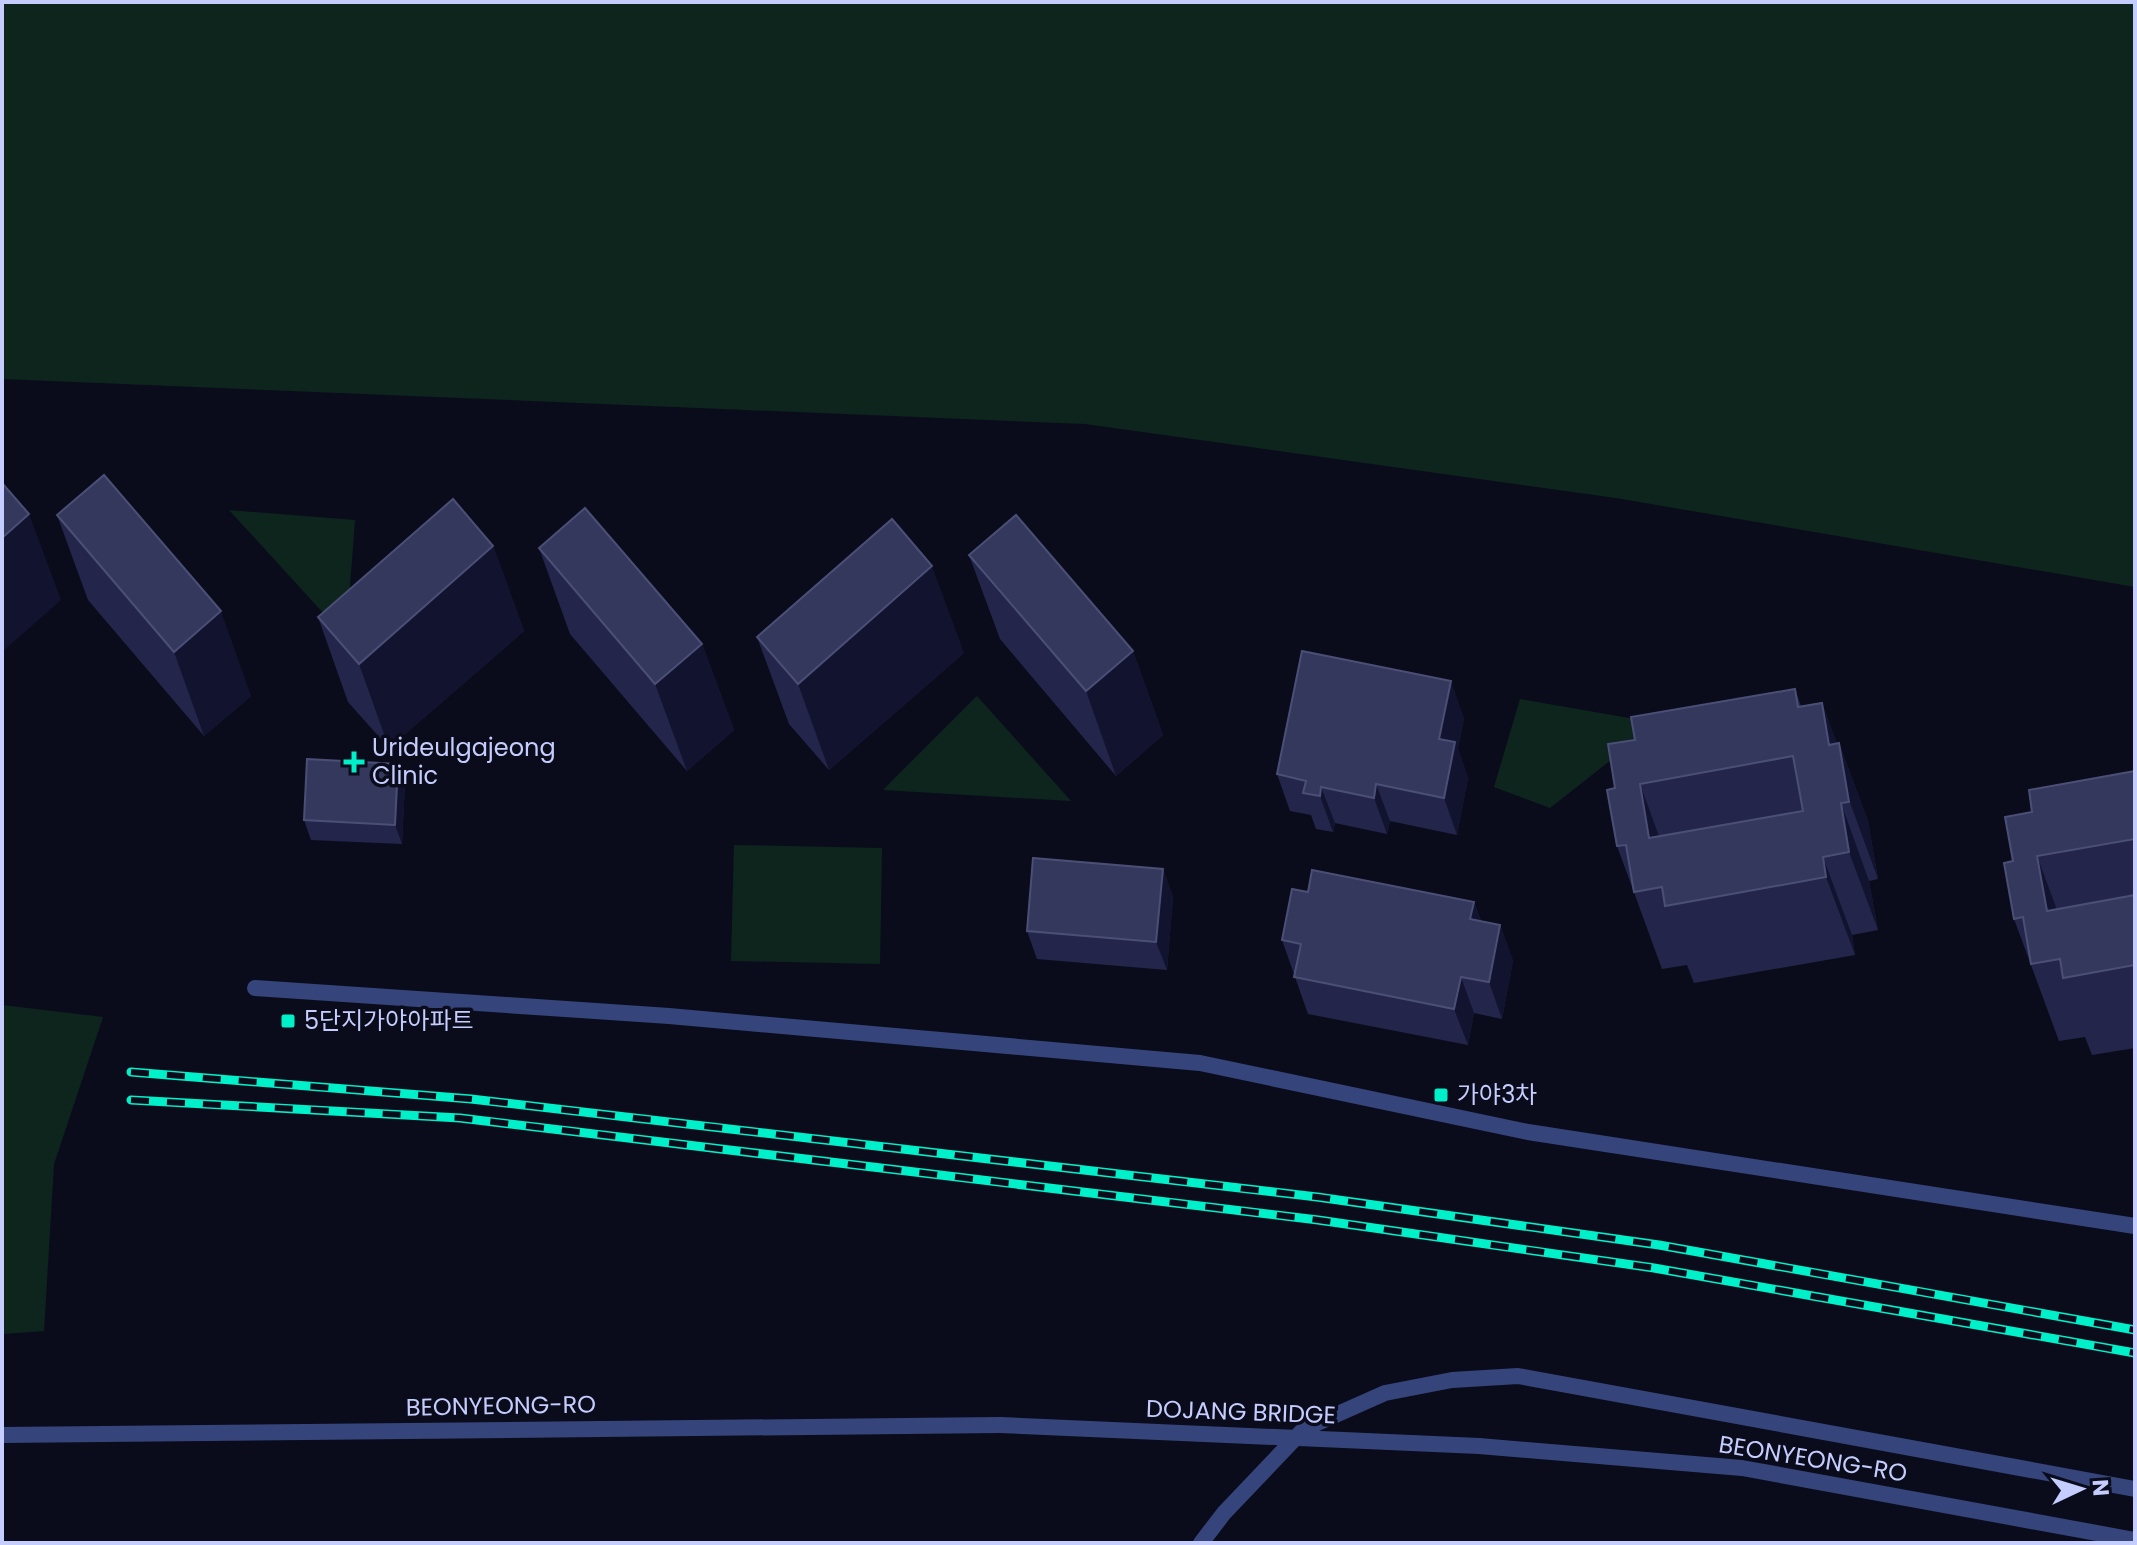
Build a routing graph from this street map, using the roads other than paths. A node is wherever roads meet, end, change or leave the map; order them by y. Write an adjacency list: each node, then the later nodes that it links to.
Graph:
1 (255, 988): 2 (street)
2 (2135, 1226)
3 (1000, 1425): 4 (street, BEONYEONG-RO); 5 (street, DOJANG BRIDGE, bridge)
4 (2, 1435)
5 (1479, 1446): 7 (street, BEONYEONG-RO)
6 (2135, 1489): 8 (street)
7 (2135, 1540)
8 (1201, 1543)

